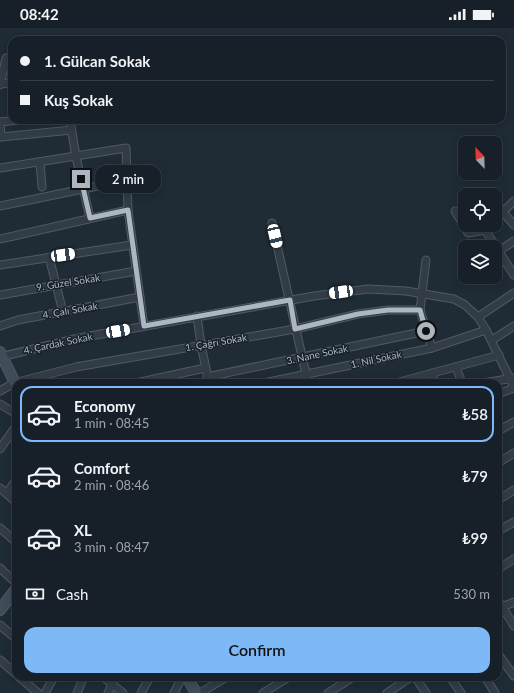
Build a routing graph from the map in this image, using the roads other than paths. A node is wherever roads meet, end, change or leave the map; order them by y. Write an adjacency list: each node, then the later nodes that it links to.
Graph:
1 (6, 58): 2 (street)
2 (0, 84)
3 (0, 122): 5 (street)
4 (71, 124): 5 (street)
5 (72, 130): 6 (street)
6 (76, 157): 7 (street); 9 (street); 11 (street)
7 (40, 162): 8 (street); 10 (street)
8 (0, 168)
9 (127, 180): 11 (street); 14 (street)
10 (42, 186)
11 (83, 190): 13 (street); 18 (street)
12 (514, 201): 15 (street)
13 (0, 206)
14 (128, 210): 18 (street); 23 (street)
15 (502, 211): 20 (street)
16 (455, 212): 17 (street)
17 (458, 217)
18 (90, 218): 21 (street)
19 (272, 223): 36 (street)
20 (514, 225)
21 (0, 239)
22 (514, 241): 24 (street)
23 (132, 244): 26 (street); 29 (street)
24 (502, 249)
25 (502, 256): 30 (street)
26 (49, 257): 28 (street); 31 (street)
27 (426, 260): 32 (street)
28 (0, 264)
29 (136, 271): 31 (street, 9. Güzel Sokak); 35 (street)
30 (514, 275)
31 (56, 285): 34 (street, 9. Güzel Sokak); 38 (street)
32 (423, 292): 36 (street, 4. Çardak Sokak); 37 (street); 40 (street, 4. Çardak Sokak)
33 (514, 293): 40 (street)
34 (0, 295)
35 (140, 297): 38 (street, 4. Çalı Sokak); 42 (street)
36 (290, 300): 39 (street, 4. Çardak Sokak); 44 (street)
37 (420, 310): 44 (street, 1. Çağrı Sokak); 46 (street)
38 (63, 312): 41 (street, 4. Çalı Sokak)
39 (197, 316): 42 (street, 4. Çardak Sokak); 48 (street)
40 (478, 317): 45 (street, 4. Çardak Sokak)
41 (0, 326)
42 (144, 326): 50 (street, 4. Çardak Sokak)
43 (514, 326): 47 (street)
44 (295, 329): 48 (street, 1. Çağrı Sokak); 52 (street)
45 (486, 330): 47 (street, 4. Çardak Sokak); 49 (street, 1. Nil Sokak)
46 (426, 331): 49 (street); 52 (street, 3. Nane Sokak)
47 (492, 340): 51 (street, 4. Çardak Sokak)
48 (200, 345): 54 (street); 59 (street, 1. Çağrı Sokak)
49 (432, 348): 56 (street, 1. Nil Sokak)
50 (0, 355): 58 (street)
51 (499, 355): 53 (street); 57 (street, 4. Çardak Sokak)
52 (301, 357): 56 (street); 62 (street, 3. Nane Sokak)
53 (456, 367): 55 (street); 67 (street)
54 (205, 368): 60 (street); 61 (street)
55 (432, 373): 65 (street); 66 (street)
56 (305, 374): 63 (street, 1. Nil Sokak); 64 (street)
57 (512, 378): 68 (street); 70 (street, 4. Çardak Sokak)
58 (12, 379)
59 (33, 379)
60 (154, 379)
61 (208, 379)
62 (212, 379)
63 (282, 379)
64 (307, 379)
65 (416, 379)
66 (434, 379)
67 (460, 379)
68 (502, 380)
69 (12, 385): 71 (street, 1. Çağrı Sokak)
70 (514, 388): 72 (street)
71 (0, 391)
72 (502, 392)
73 (0, 404): 74 (street)
74 (12, 412)
75 (514, 422): 76 (street)
76 (502, 429)
77 (12, 430): 78 (street)
78 (2, 441): 79 (street)
79 (0, 449)
80 (514, 453): 81 (street)
81 (502, 460)
82 (12, 486): 85 (street)
83 (0, 488): 85 (street)
84 (514, 490): 87 (street)
85 (7, 493): 86 (street)
86 (12, 498)
87 (502, 498)
88 (514, 522): 90 (street)
89 (0, 528): 91 (street)
90 (502, 529)
91 (12, 538)
92 (514, 559): 93 (street)
93 (502, 566)
94 (0, 568): 95 (street)
95 (12, 578)
96 (514, 602): 97 (street)
97 (502, 607): 99 (street)
98 (0, 625): 100 (street)
99 (514, 626)
100 (12, 636)
101 (0, 660): 103 (street)
102 (502, 660): 104 (street)
103 (12, 670)
104 (514, 676)
105 (24, 681): 120 (street)
106 (52, 681): 121 (street)
107 (82, 681): 122 (street)
108 (108, 681): 119 (street)
109 (148, 681): 125 (street)
110 (180, 681): 126 (street)
111 (189, 681): 127 (street)
112 (220, 681): 128 (street)
113 (283, 681): 129 (street)
114 (347, 681): 130 (street)
115 (405, 681): 131 (street)
116 (418, 681): 132 (street)
117 (453, 681): 133 (street)
118 (487, 681): 134 (street)
119 (112, 684): 123 (street); 124 (street)
120 (38, 693)
121 (45, 693)
122 (76, 693)
123 (108, 693)
124 (123, 693)
125 (141, 693)
126 (174, 693)
127 (196, 693)
128 (200, 693)
129 (263, 693)
130 (328, 693)
131 (387, 693)
132 (426, 693)
133 (461, 693)
134 (495, 693)

